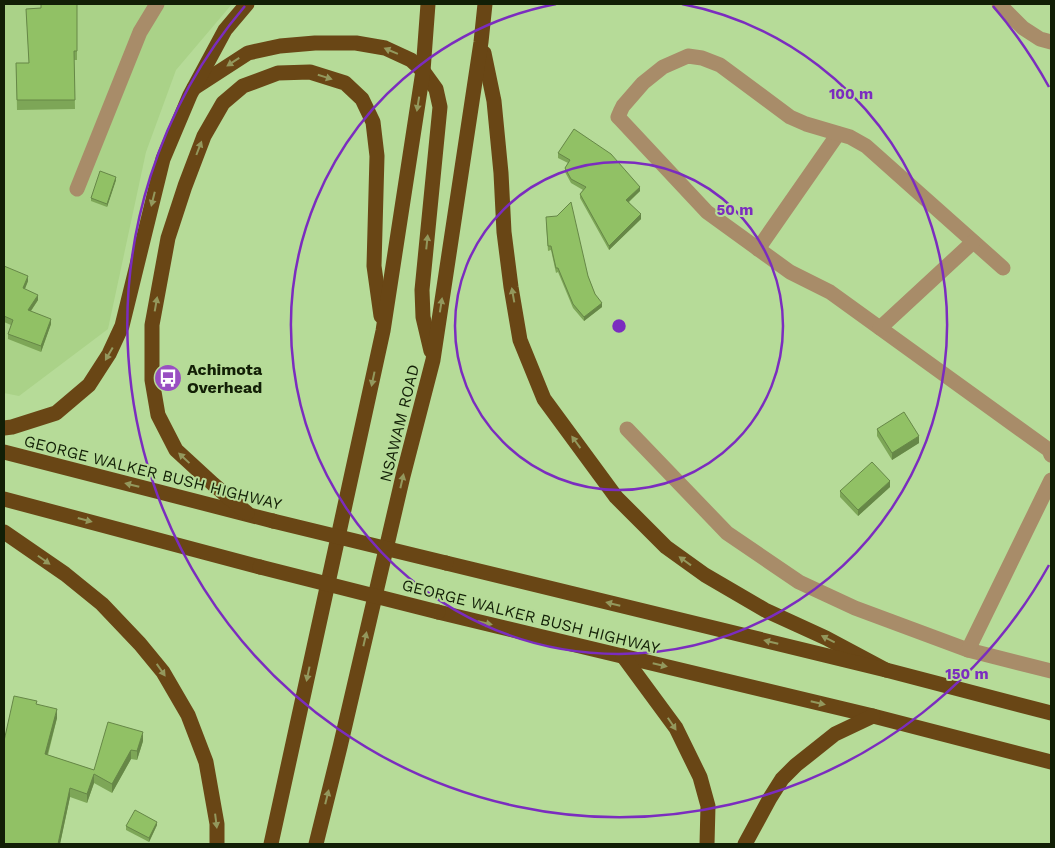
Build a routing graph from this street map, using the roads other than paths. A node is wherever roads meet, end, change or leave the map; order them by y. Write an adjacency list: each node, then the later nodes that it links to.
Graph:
1 (157, 4): 11 (street)
2 (247, 4): 9 (highway)
3 (428, 4): 8 (highway, NSAWAM ROAD)
4 (485, 4): 6 (highway, NSAWAM ROAD)
5 (999, 4): 7 (street)
6 (481, 42): 17 (highway, NSAWAM ROAD, one-way to 6); 28 (highway, one-way to 6)
7 (1051, 42)
8 (423, 70): 9 (highway, one-way to 9); 16 (highway, NSAWAM ROAD, one-way to 16); 17 (highway, one-way to 8)
9 (194, 88): 18 (highway, one-way to 18)
10 (838, 134): 12 (street); 13 (street); 13 (street)
11 (77, 189)
12 (973, 242): 14 (street); 15 (street)
13 (758, 249): 15 (street)
14 (1003, 268)
15 (880, 328): 21 (street)
16 (383, 331): 24 (highway, one-way to 16); 34 (highway, NSAWAM ROAD, one-way to 34)
17 (433, 360): 35 (highway, NSAWAM ROAD, one-way to 17)
18 (4, 428)
19 (627, 429): 26 (street)
20 (4, 452): 24 (highway, GEORGE WALKER BUSH HIGHWAY, one-way to 20)
21 (1051, 455)
22 (1051, 480): 26 (street)
23 (4, 499): 27 (highway, GEORGE WALKER BUSH HIGHWAY, one-way to 27, bridge)
24 (247, 513): 28 (highway, GEORGE WALKER BUSH HIGHWAY, one-way to 24, bridge)
25 (4, 532): 33 (highway, one-way to 33)
26 (968, 650): 29 (street)
27 (623, 656): 31 (highway, GEORGE WALKER BUSH HIGHWAY, one-way to 31); 36 (highway, one-way to 36)
28 (886, 670): 30 (highway, GEORGE WALKER BUSH HIGHWAY)
29 (1051, 671)
30 (1051, 713)
31 (873, 716): 32 (highway, GEORGE WALKER BUSH HIGHWAY); 37 (highway)
32 (1051, 762)
33 (217, 844)
34 (271, 844)
35 (316, 844)
36 (707, 844)
37 (745, 844)

